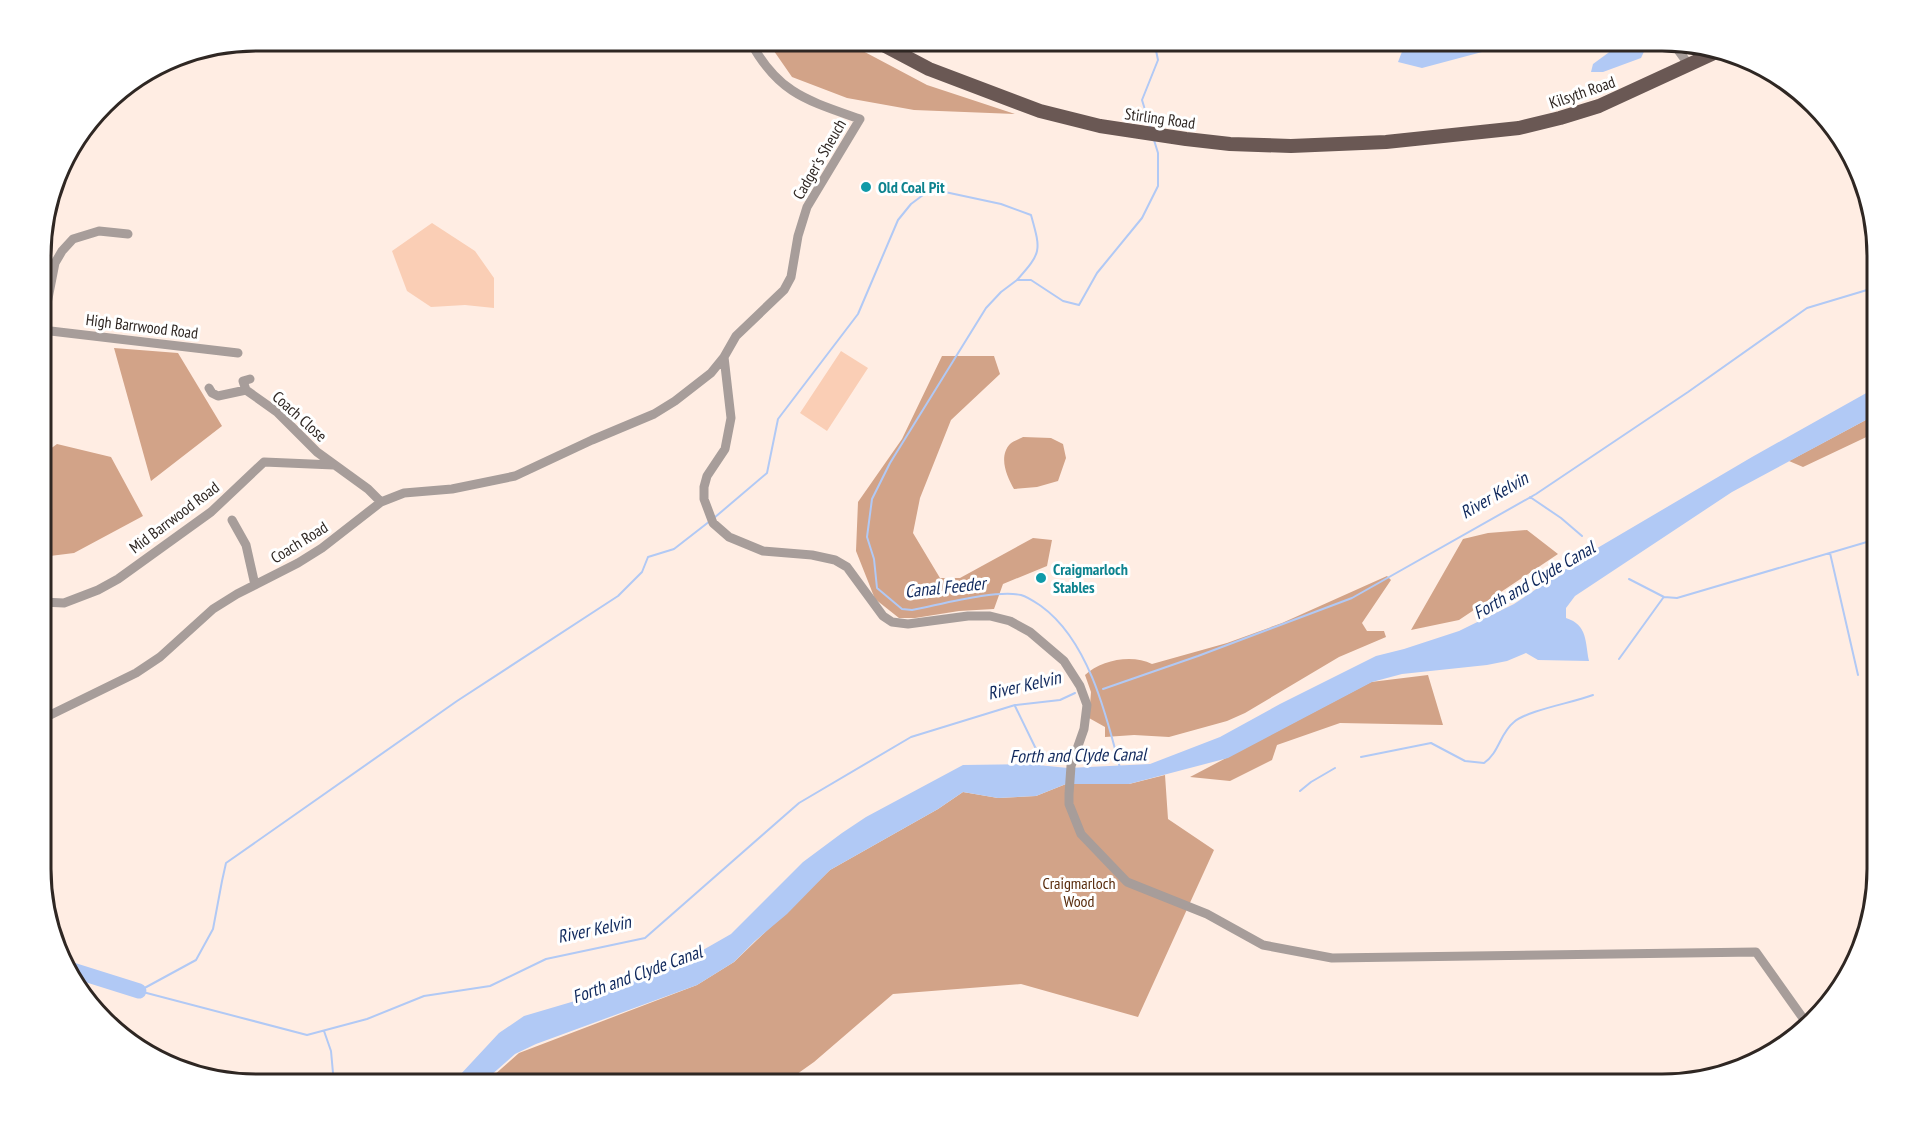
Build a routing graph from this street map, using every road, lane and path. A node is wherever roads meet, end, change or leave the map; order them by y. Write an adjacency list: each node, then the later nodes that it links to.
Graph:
1 (756, 51): 11 (street, Cadger's Sheuch)
2 (896, 51): 6 (main road, Stirling Road)
3 (1680, 52): 5 (street)
4 (1707, 56): 5 (main road, Kilsyth Road)
5 (1689, 65): 6 (main road, Kilsyth Road)
6 (1455, 136)
7 (128, 234): 8 (street)
8 (51, 280)
9 (51, 330): 10 (street, High Barrwood Road)
10 (238, 353)
11 (724, 357): 16 (street, Coach Road); 21 (street)
12 (250, 379): 14 (street)
13 (209, 388): 14 (street)
14 (246, 390): 15 (street, Coach Close)
15 (334, 465): 16 (street); 19 (street, Mid Barrwood Road)
16 (381, 502): 18 (street, Coach Road)
17 (232, 520): 18 (street)
18 (255, 585): 20 (street, Coach Road)
19 (51, 603)
20 (51, 715)
21 (1802, 1018)

